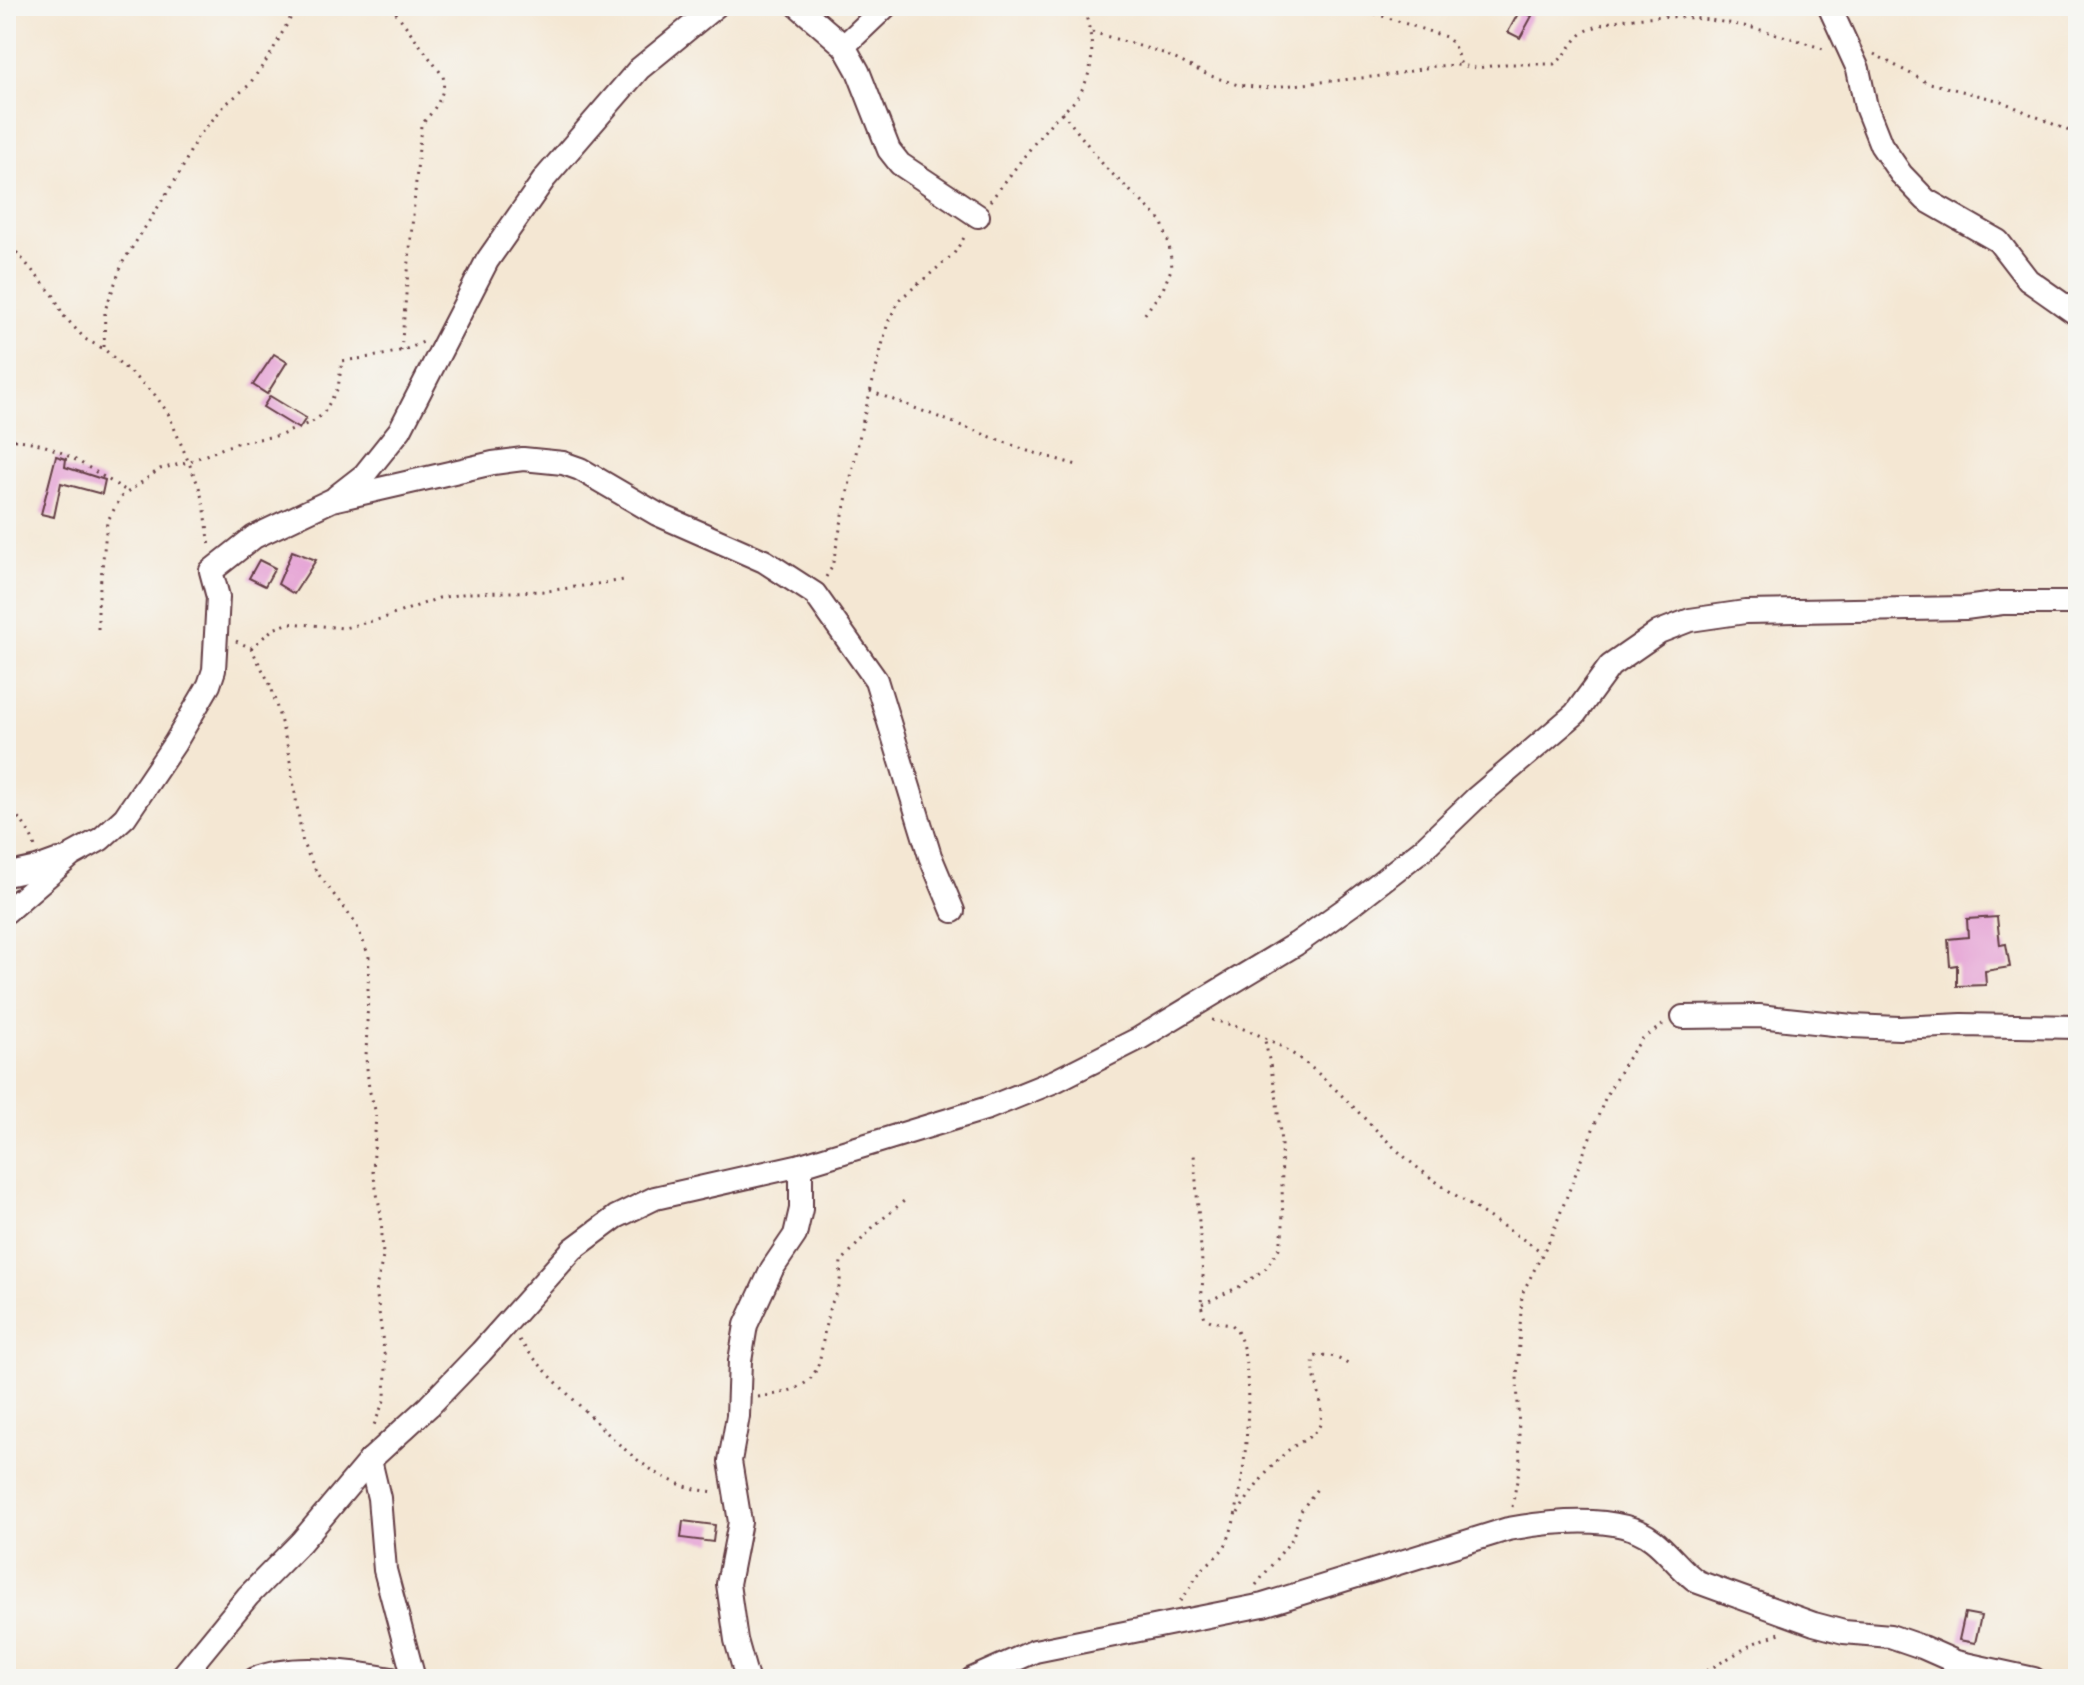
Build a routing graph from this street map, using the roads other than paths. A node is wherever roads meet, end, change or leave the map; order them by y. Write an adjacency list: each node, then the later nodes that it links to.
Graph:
1 (716, 6): 8 (street)
2 (798, 6): 5 (street)
3 (886, 6): 5 (street)
4 (1829, 6): 7 (street)
5 (844, 46): 6 (street)
6 (978, 216)
7 (2078, 315)
8 (332, 500): 10 (street); 12 (street)
9 (2078, 603): 16 (street)
10 (72, 855): 11 (street); 13 (street)
11 (6, 875)
12 (953, 911)
13 (6, 912)
14 (1683, 1017): 15 (street)
15 (2078, 1027)
16 (801, 1165): 17 (street); 22 (street)
17 (370, 1460): 18 (street); 21 (street)
18 (180, 1679)
19 (255, 1679): 20 (street)
20 (392, 1679)
21 (414, 1679)
22 (747, 1679)
23 (972, 1679): 24 (street)
24 (2034, 1679)

